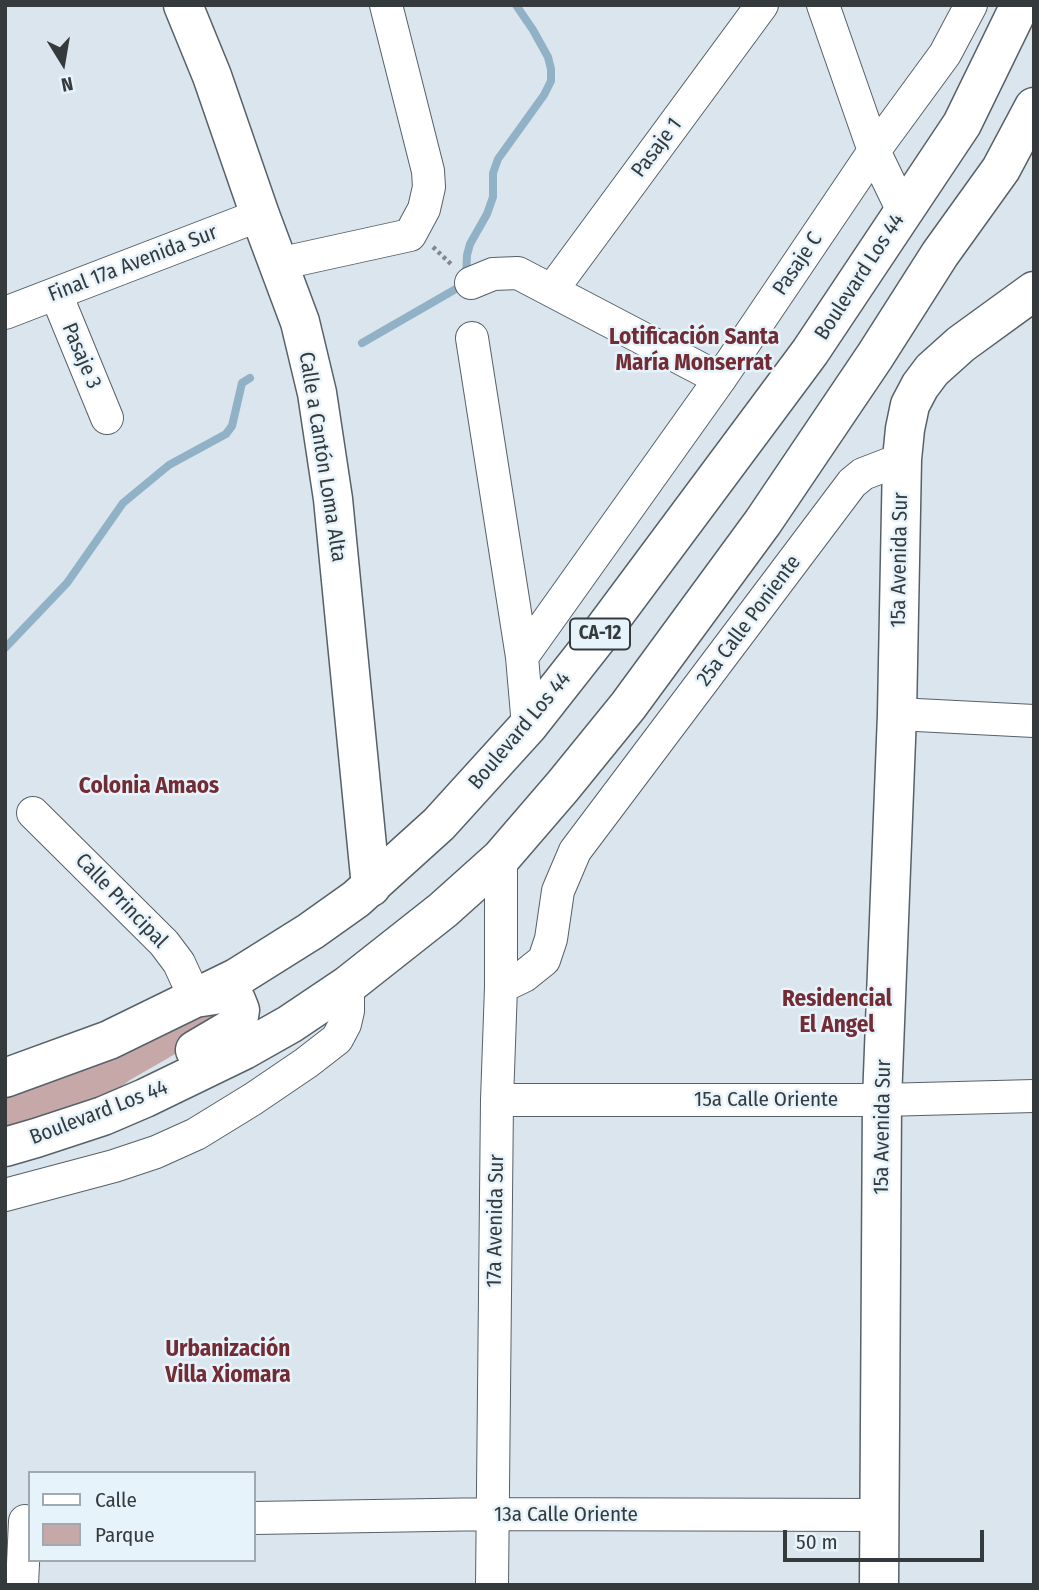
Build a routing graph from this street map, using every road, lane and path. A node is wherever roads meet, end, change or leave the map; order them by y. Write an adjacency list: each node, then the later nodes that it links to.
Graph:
1 (183, 5): 10 (main road, Calle a Cantón Loma Alta)
2 (386, 5): 12 (street)
3 (762, 5): 14 (street, Pasaje 1)
4 (823, 5): 8 (street)
5 (971, 5): 8 (street, Pasaje C)
6 (1020, 5): 9 (main road, Boulevard Los 44 / CA-12)
7 (1034, 107): 11 (main road, Boulevard Los 44)
8 (874, 151): 9 (street); 19 (street, Pasaje C)
9 (903, 211): 11 (main road); 25 (main road, Boulevard Los 44 / CA-12)
10 (260, 215): 12 (main road, Calle a Cantón Loma Alta); 16 (street, Final 17a Avenida Sur)
11 (940, 254): 27 (main road, Boulevard Los 44)
12 (278, 264): 28 (main road, Calle a Cantón Loma Alta)
13 (471, 283): 14 (street)
14 (552, 290): 19 (street)
15 (1034, 291): 21 (main road)
16 (56, 294): 17 (street, Final 17a Avenida Sur); 20 (street, Pasaje 3)
17 (5, 313)
18 (472, 338): 22 (street)
19 (720, 379): 22 (street, Pasaje C)
20 (107, 418)
21 (902, 459): 23 (main road, 15a Avenida Sur); 30 (street, 25a Calle Poniente)
22 (522, 657): 25 (street)
23 (897, 714): 24 (street); 36 (main road, 15a Avenida Sur)
24 (1034, 721)
25 (528, 726): 28 (main road, Boulevard Los 44 / CA-12)
26 (33, 813): 31 (street, Calle Principal)
27 (501, 858): 29 (main road, Boulevard Los 44); 30 (street, 17a Avenida Sur)
28 (363, 893): 31 (main road, Boulevard Los 44 / CA-12); 32 (main road)
29 (348, 985): 32 (main road, Boulevard Los 44); 39 (street)
30 (501, 987): 35 (street, 17a Avenida Sur)
31 (195, 998): 33 (main road, Boulevard Los 44 / CA-12); 37 (main road)
32 (290, 1024): 37 (main road, Boulevard Los 44)
33 (5, 1078)
34 (1034, 1096): 36 (street, 15a Calle Oriente)
35 (498, 1100): 36 (street, 15a Calle Oriente); 40 (street, 17a Avenida Sur)
36 (882, 1100): 41 (main road, 15a Avenida Sur)
37 (103, 1116): 38 (main road, Boulevard Los 44)
38 (5, 1147)
39 (5, 1195)
40 (493, 1514): 41 (street, 13a Calle Oriente); 42 (street, 13a Calle Oriente); 45 (street, 17a Avenida Sur)
41 (879, 1515): 46 (main road, 15a Avenida Sur)
42 (256, 1518)
43 (20, 1521): 44 (street)
44 (22, 1585)
45 (492, 1585)
46 (878, 1585)

